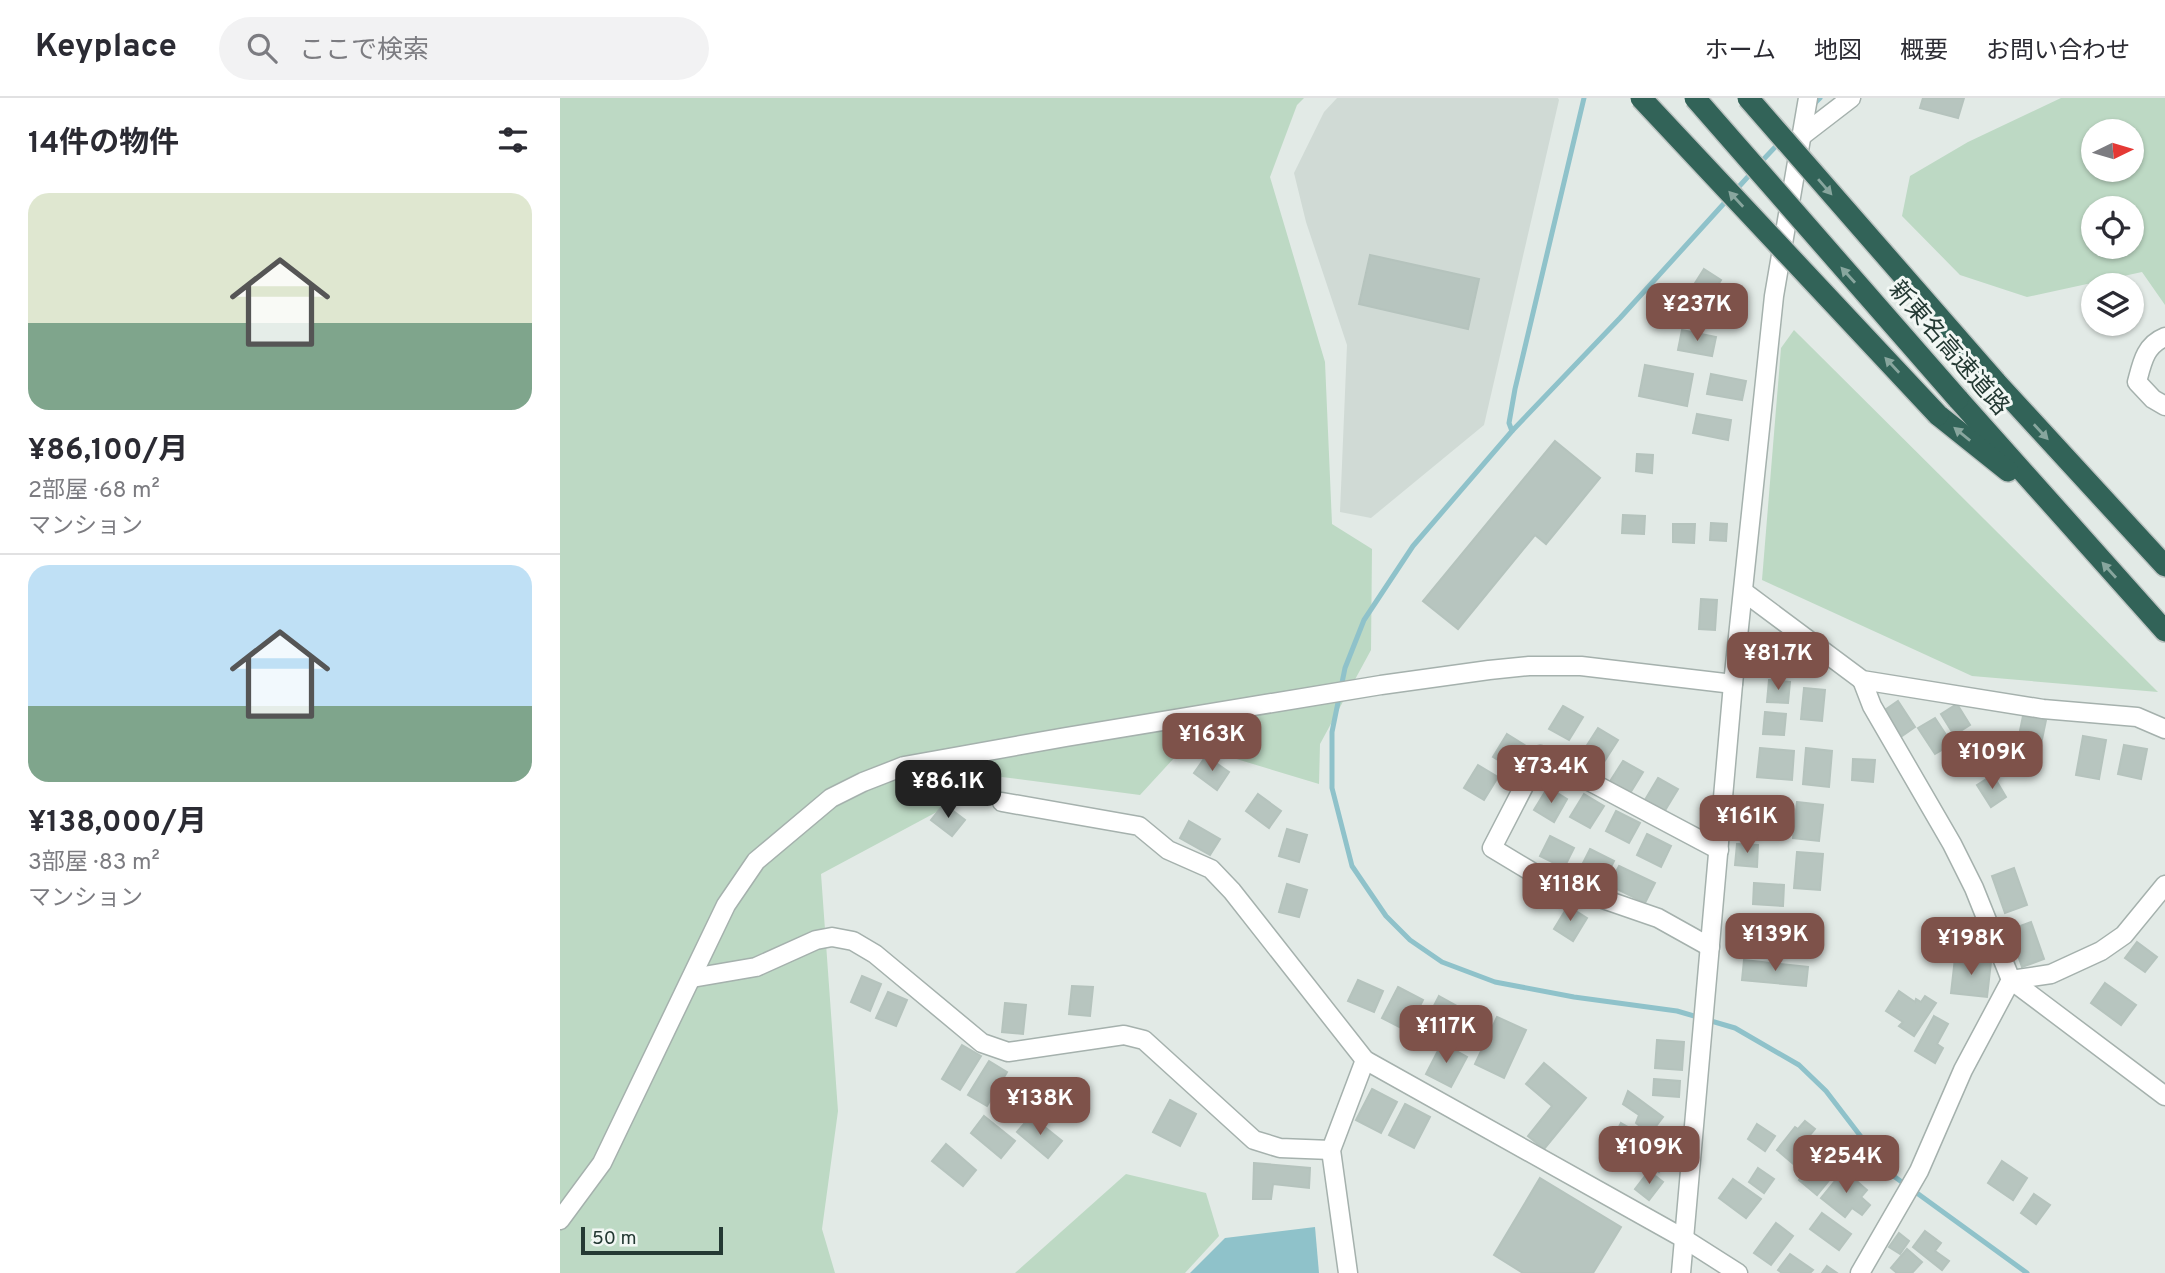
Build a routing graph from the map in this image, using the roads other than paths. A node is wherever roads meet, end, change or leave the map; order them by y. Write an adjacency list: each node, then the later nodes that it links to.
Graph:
1 (1641, 98): 9 (highway, one-way to 1, bridge)
2 (1695, 98): 9 (highway, 新東名高速道路, one-way to 2, bridge)
3 (1748, 98): 10 (highway, 新東名高速道路, one-way to 10, bridge)
4 (1808, 98): 6 (street)
5 (1851, 98): 6 (street)
6 (1799, 138): 11 (street)
7 (2165, 337): 8 (street)
8 (2165, 406)
9 (2053, 507): 12 (highway, 新東名高速道路, one-way to 9)
10 (2165, 566)
11 (1744, 592): 13 (street); 14 (street)
12 (2160, 626)
13 (1862, 680): 15 (street); 22 (street)
14 (1733, 684): 17 (street); 21 (street)
15 (2165, 729)
16 (1002, 802): 23 (street)
17 (1719, 850): 20 (street); 20 (street)
18 (2165, 885): 19 (street)
19 (2159, 905): 22 (street)
20 (1710, 947): 27 (street)
21 (692, 978): 25 (street); 26 (street)
22 (2011, 980): 24 (street); 31 (street)
23 (1364, 1060): 25 (street); 27 (street)
24 (2165, 1096)
25 (1331, 1150): 28 (street)
26 (560, 1220)
27 (1684, 1238): 29 (street); 30 (street)
28 (1348, 1273)
29 (1681, 1273)
30 (1738, 1273)
31 (1860, 1273)

